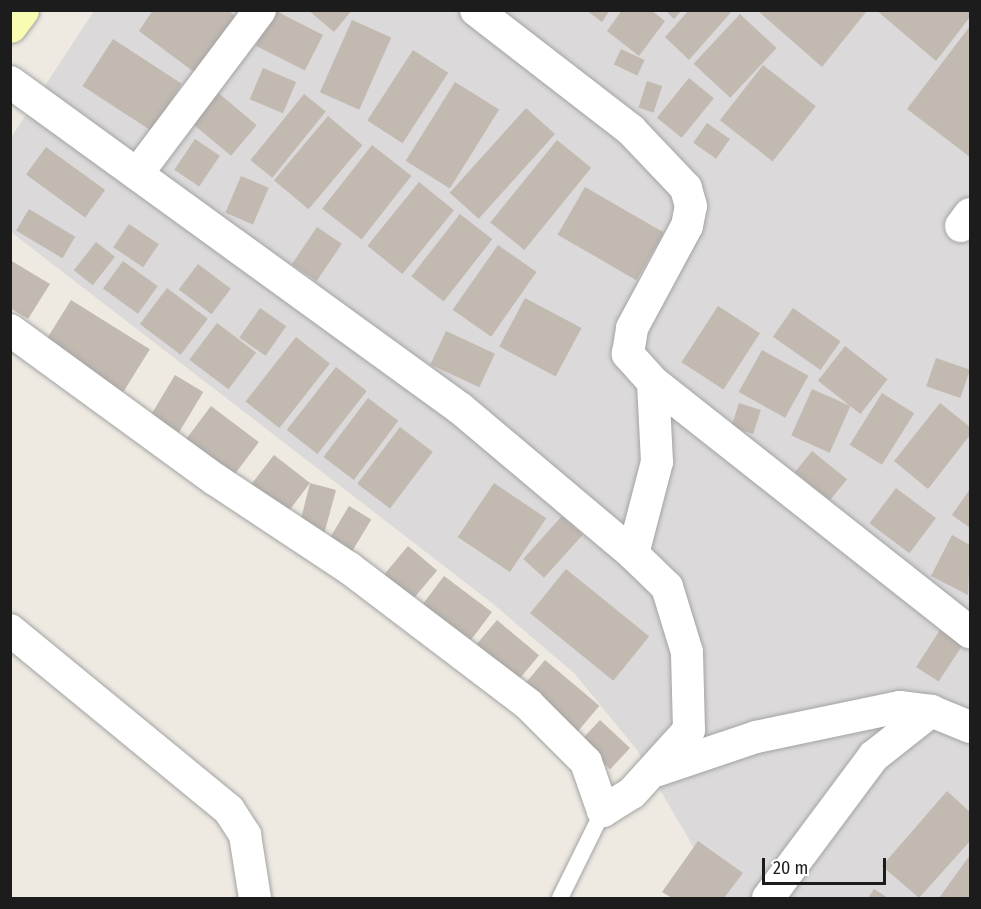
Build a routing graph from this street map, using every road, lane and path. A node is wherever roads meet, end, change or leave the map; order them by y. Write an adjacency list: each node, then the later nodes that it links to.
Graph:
1 (22, 10): 4 (street)
2 (260, 10): 6 (street)
3 (476, 10): 8 (street)
4 (10, 26)
5 (10, 82): 6 (street)
6 (137, 174): 9 (street)
7 (10, 330): 15 (street)
8 (653, 382): 9 (street); 11 (street)
9 (633, 554): 14 (street)
10 (10, 630): 16 (street)
11 (970, 632)
12 (931, 711): 13 (street); 14 (street); 18 (street)
13 (970, 726)
14 (658, 770): 15 (street)
15 (603, 811): 17 (lane)
16 (255, 898)
17 (560, 898)
18 (768, 898)

